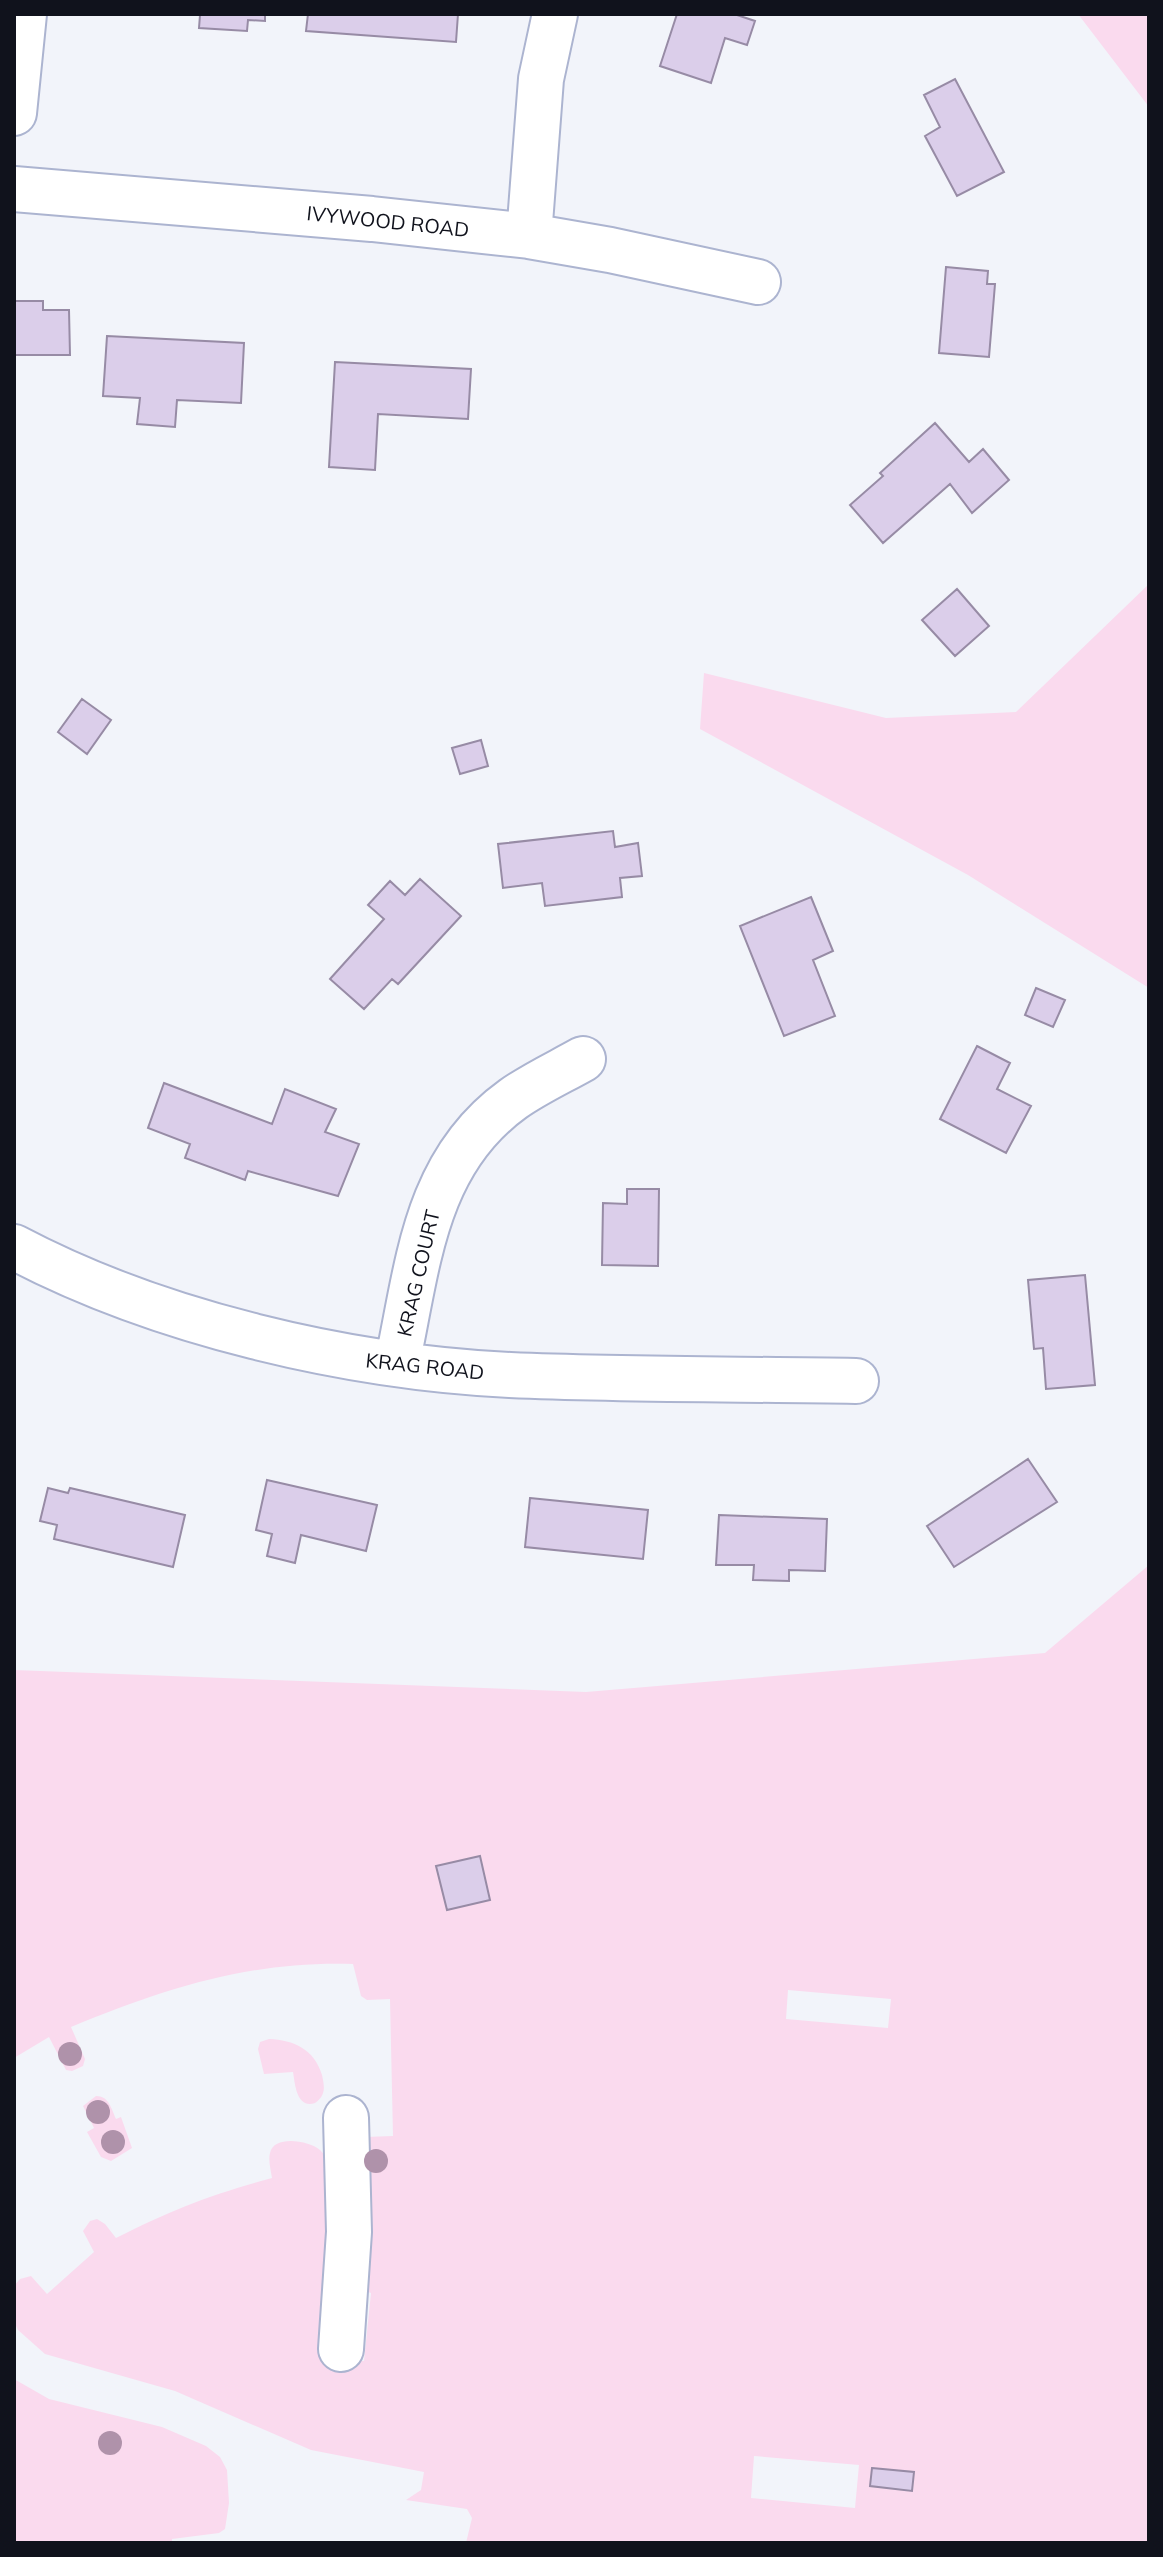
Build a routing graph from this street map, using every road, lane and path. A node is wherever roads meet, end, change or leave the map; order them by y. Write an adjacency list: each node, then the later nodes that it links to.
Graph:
1 (24, 14): 3 (street)
2 (555, 14): 5 (street)
3 (14, 113)
4 (14, 189): 5 (street, IVYWOOD ROAD)
5 (529, 236): 6 (street, IVYWOOD ROAD)
6 (758, 282)
7 (583, 1059): 9 (street, KRAG COURT)
8 (14, 1247): 9 (street, KRAG ROAD)
9 (397, 1364): 10 (street, KRAG ROAD)
10 (856, 1381)
11 (346, 2118): 12 (street)
12 (341, 2349)

